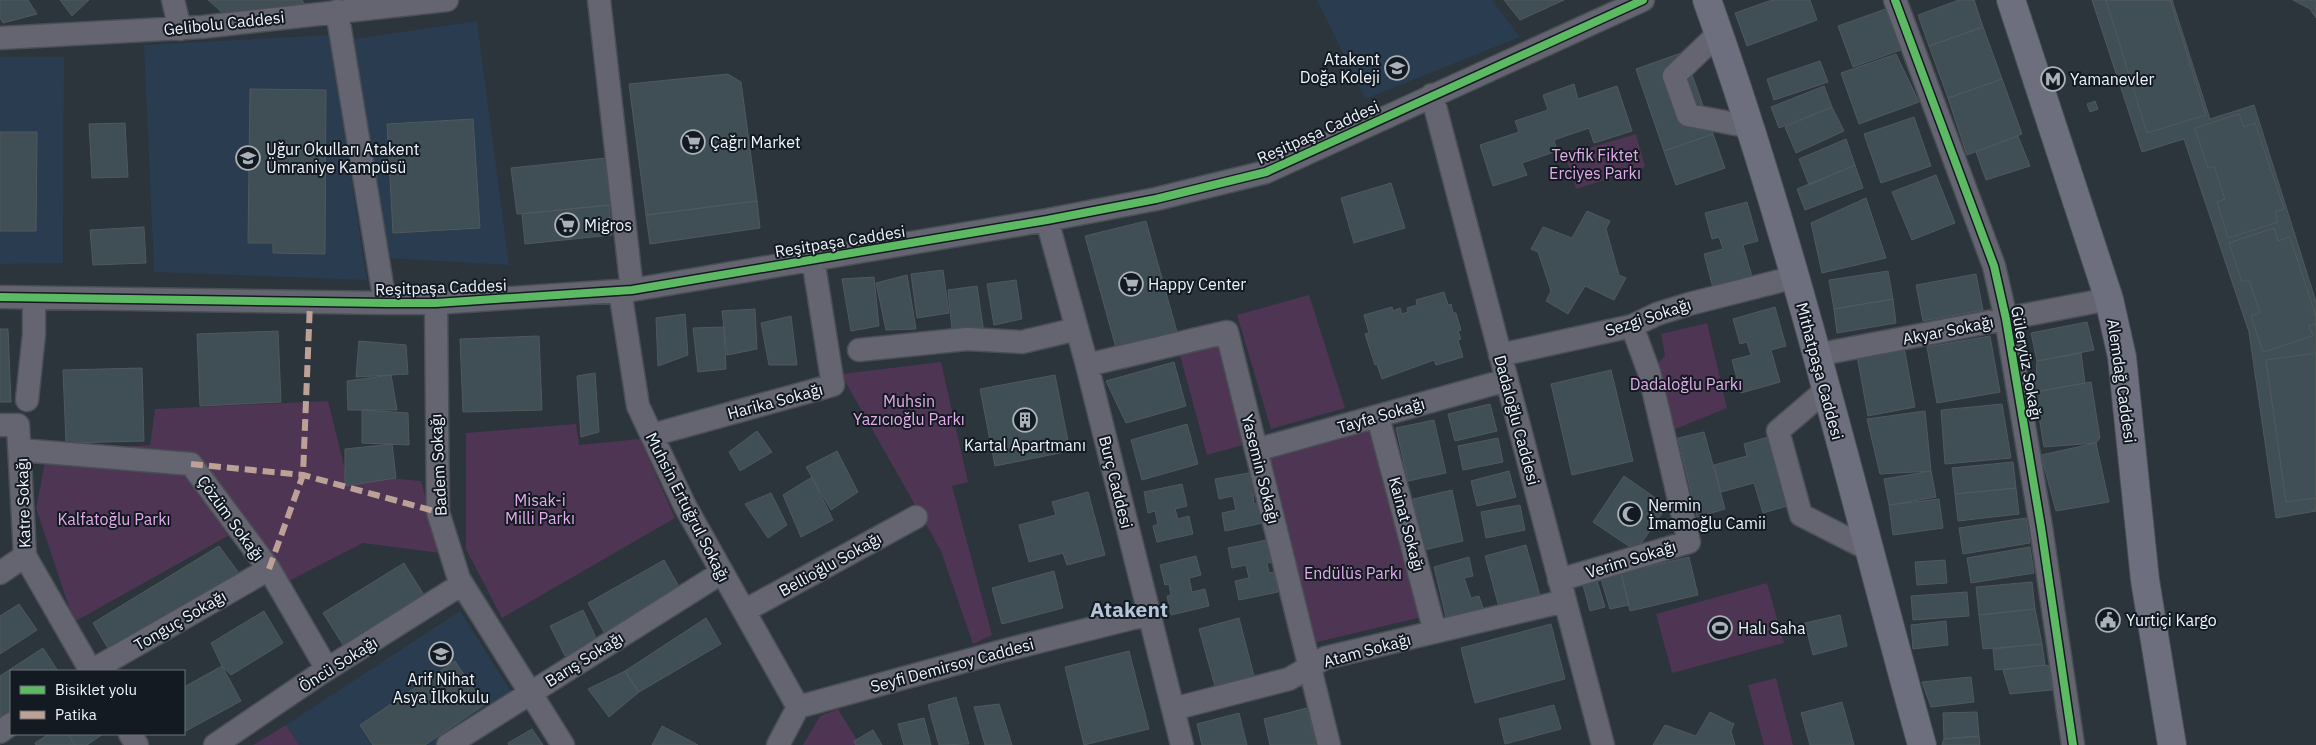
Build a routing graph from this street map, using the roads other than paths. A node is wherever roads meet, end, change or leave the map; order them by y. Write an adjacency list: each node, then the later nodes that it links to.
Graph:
1 (173, 0): 9 (street)
2 (447, 0): 8 (street, Gelibolu Caddesi)
3 (599, 0): 17 (street, Muhsin Ertuğrul Sokağı)
4 (1643, 0): 12 (street, Reşitpaşa Caddesi)
5 (1707, 0): 10 (main road, Mithatpaşa Caddesi)
6 (1895, 0): 23 (street, Güleryüz Sokağı)
7 (2010, 0): 20 (main road, Alemdağ Caddesi)
8 (337, 11): 9 (street, Gelibolu Caddesi); 21 (street)
9 (180, 28): 11 (street, Gelibolu Caddesi)
10 (1719, 33): 13 (main road, Mithatpaşa Caddesi); 13 (street)
11 (0, 38)
12 (1432, 95): 14 (street, Reşitpaşa Caddesi); 28 (street, Dadaloğlu Caddesi)
13 (1751, 127): 16 (main road, Mithatpaşa Caddesi)
14 (1047, 220): 15 (street, Reşitpaşa Caddesi); 25 (street, Burç Caddesi)
15 (813, 260): 17 (street, Reşitpaşa Caddesi); 35 (street, Harika Sokağı)
16 (1795, 277): 24 (street, Sezgi Sokağı); 27 (main road, Mithatpaşa Caddesi)
17 (626, 291): 22 (street, Reşitpaşa Caddesi); 35 (street, Muhsin Ertuğrul Sokağı)
18 (0, 297): 19 (street, Reşitpaşa Caddesi)
19 (34, 298): 21 (street, Reşitpaşa Caddesi); 32 (street)
20 (2110, 299): 23 (street, Akyar Sokağı); 65 (main road, Alemdağ Caddesi)
21 (385, 303): 22 (street, Reşitpaşa Caddesi)
22 (436, 303): 44 (street, Badem Sokağı)
23 (2006, 319): 27 (street, Akyar Sokağı); 64 (street, Güleryüz Sokağı)
24 (1632, 326): 28 (street, Sezgi Sokağı); 45 (street, Verim Sokağı)
25 (1076, 328): 26 (street); 29 (street, Burç Caddesi)
26 (858, 350)
27 (1816, 354): 31 (main road, Mithatpaşa Caddesi)
28 (1500, 355): 30 (street, Dadaloğlu Caddesi)
29 (1087, 366): 37 (street, Yasemin Sokağı); 47 (street, Burç Caddesi)
30 (1507, 380): 33 (street, Tayfa Sokağı); 45 (street, Dadaloğlu Caddesi)
31 (1826, 390): 39 (main road, Mithatpaşa Caddesi); 39 (street)
32 (27, 400)
33 (1378, 417): 37 (street, Tayfa Sokağı); 48 (street, Kainat Sokağı)
34 (0, 425): 36 (street, Katre Sokağı)
35 (652, 435): 43 (street, Muhsin Ertuğrul Sokağı)
36 (20, 450): 40 (street, Katre Sokağı); 41 (street, Çözüm Sokağı)
37 (1256, 450): 49 (street, Yasemin Sokağı)
38 (916, 517): 46 (street, Bellioğlu Sokağı)
39 (1868, 549): 63 (main road, Mithatpaşa Caddesi)
40 (25, 556): 42 (street); 51 (street, Katre Sokağı)
41 (269, 569): 50 (street, Çözüm Sokağı); 52 (street, Tonguç Sokağı)
42 (0, 573)
43 (721, 573): 46 (street, Muhsin Ertuğrul Sokağı); 53 (street, Barış Sokağı)
44 (462, 584): 50 (street, Öncü Sokağı); 53 (street, Badem Sokağı)
45 (1562, 591): 48 (street, Atam Sokağı); 62 (street, Dadaloğlu Caddesi)
46 (744, 611): 54 (street, Muhsin Ertuğrul Sokağı)
47 (1149, 614): 54 (street, Seyfi Demirsoy Caddesi); 55 (street, Burç Caddesi)
48 (1435, 632): 49 (street, Atam Sokağı)
49 (1309, 668): 55 (street, Atam Sokağı); 61 (street, Yasemin Sokağı)
50 (327, 669): 56 (street, Öncü Sokağı)
51 (90, 670)
52 (93, 670)
53 (530, 693): 57 (street, Barış Sokağı); 58 (street, Badem Sokağı)
54 (798, 707): 59 (street)
55 (1173, 709): 60 (street, Burç Caddesi)
56 (215, 745)
57 (448, 745)
58 (563, 745)
59 (778, 745)
60 (1182, 745)
61 (1329, 745)
62 (1603, 745)
63 (1922, 745)
64 (2073, 745)
65 (2172, 745)

